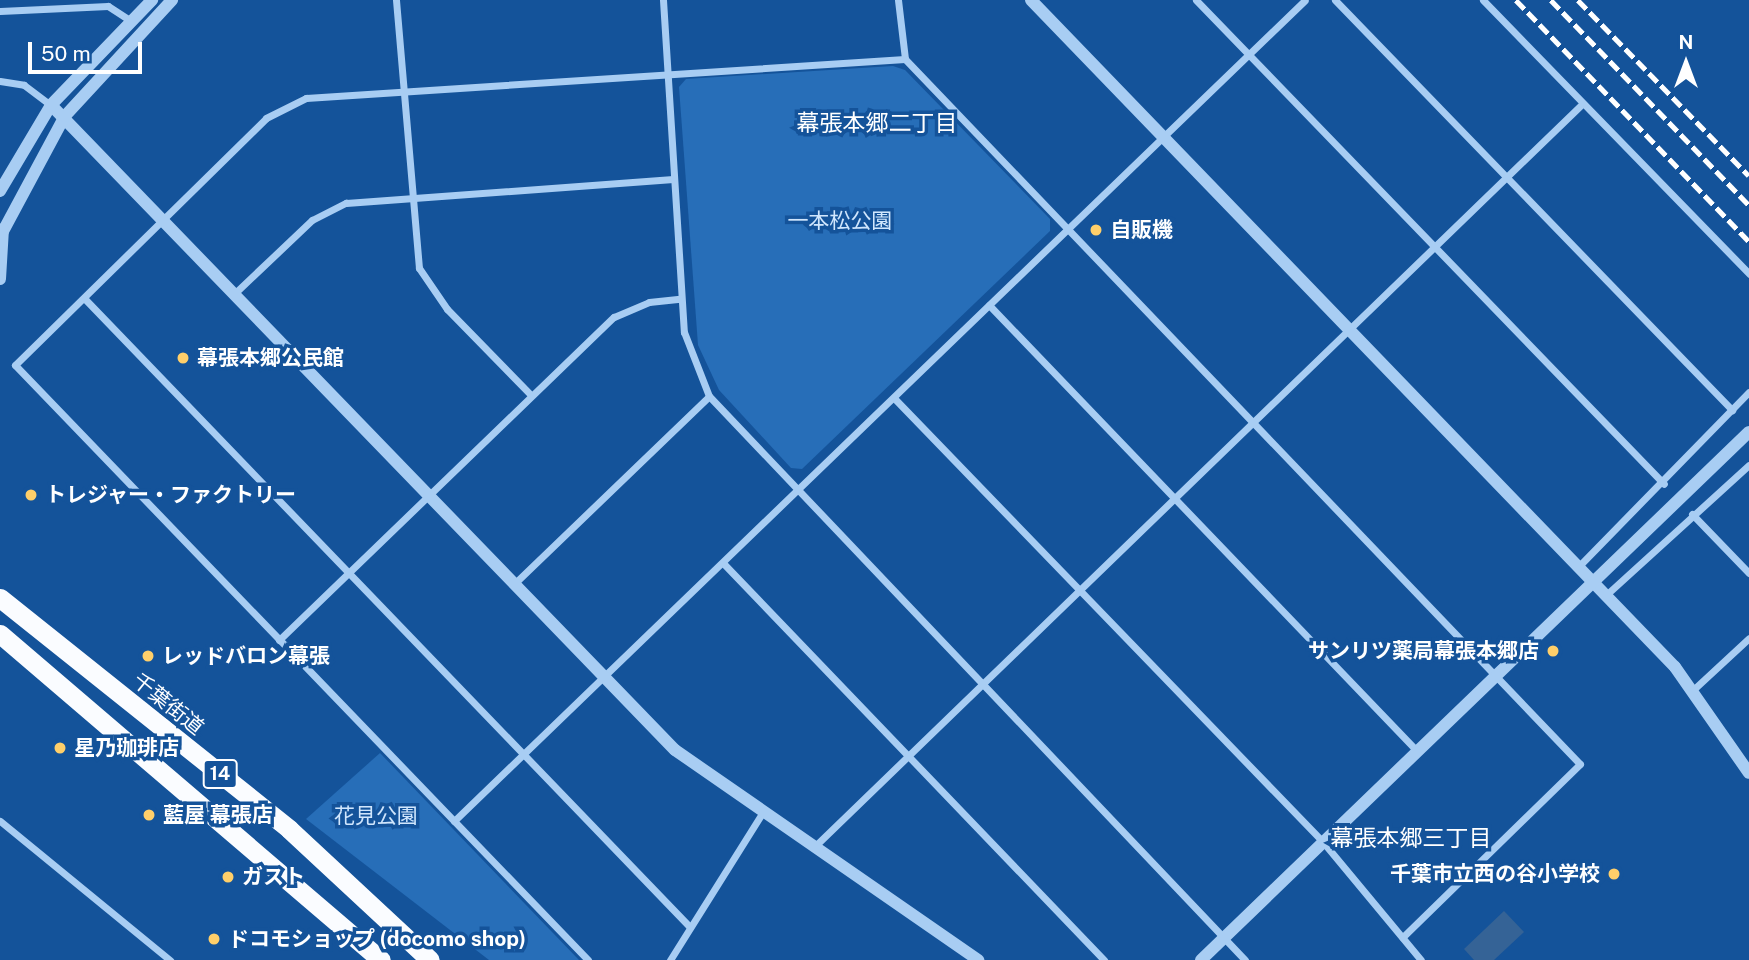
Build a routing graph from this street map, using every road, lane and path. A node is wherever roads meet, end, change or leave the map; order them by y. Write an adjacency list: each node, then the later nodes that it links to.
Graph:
1 (173, 0): 20 (street)
2 (396, 0): 17 (street)
3 (663, 0): 15 (street)
4 (898, 0): 14 (street)
5 (1031, 0): 21 (street)
6 (1196, 0): 13 (street)
7 (1306, 0): 13 (street)
8 (1335, 0): 22 (street)
9 (1483, 0): 18 (street)
10 (150, 2): 12 (street)
11 (0, 11): 12 (street)
12 (131, 21): 19 (street)
13 (1249, 54): 21 (street); 29 (street)
14 (905, 59): 15 (street); 27 (street)
15 (668, 73): 17 (street); 23 (street)
16 (0, 81): 19 (street)
17 (403, 90): 25 (street); 26 (street)
18 (1582, 104): 22 (street); 30 (street)
19 (51, 105): 20 (street); 24 (street)
20 (65, 116): 26 (street); 28 (street)
21 (1164, 137): 27 (street); 36 (street)
22 (1506, 177): 29 (street); 41 (street)
23 (673, 179): 25 (street); 34 (street)
24 (0, 191)
25 (409, 196): 32 (street); 38 (street)
26 (164, 220): 32 (street); 33 (street)
27 (1068, 228): 35 (street); 42 (street)
28 (2, 233): 31 (street)
29 (1435, 247): 36 (street); 45 (street)
30 (1749, 274)
31 (0, 279)
32 (235, 293): 47 (street)
33 (84, 298): 52 (street); 60 (street)
34 (680, 299): 38 (street); 39 (street)
35 (989, 305): 40 (street); 48 (street)
36 (1349, 328): 42 (street); 51 (street)
37 (1749, 392): 41 (street)
38 (531, 395): 47 (street)
39 (709, 396): 46 (street); 55 (street)
40 (894, 398): 46 (street); 56 (street)
41 (1732, 410): 45 (street)
42 (1254, 420): 48 (street); 62 (street)
43 (1749, 432): 54 (street)
44 (1749, 465): 49 (street)
45 (1664, 484): 51 (street)
46 (797, 490): 50 (street); 64 (street)
47 (430, 495): 52 (street); 55 (street)
48 (1174, 496): 56 (street); 66 (street)
49 (1692, 514): 53 (street); 57 (street)
50 (724, 564): 63 (street); 68 (street)
51 (1578, 566): 54 (street)
52 (348, 573): 60 (street); 67 (street)
53 (1749, 573)
54 (1593, 581): 57 (street); 62 (street)
55 (514, 583): 63 (street)
56 (1079, 590): 64 (street); 73 (street)
57 (1606, 595): 65 (street)
58 (0, 598): 80 (highway, 千葉街道 / 14)
59 (0, 634): 79 (highway, 14)
60 (279, 639): 72 (street)
61 (1749, 639): 65 (street)
62 (1497, 674): 66 (street); 77 (street)
63 (605, 676): 67 (street); 70 (street)
64 (982, 683): 68 (street); 76 (street)
65 (1694, 689): 69 (street)
66 (1417, 751): 73 (street)
67 (522, 754): 72 (street); 75 (street)
68 (906, 754): 74 (street); 84 (street)
69 (1749, 773)
70 (763, 811): 74 (street); 75 (street)
71 (0, 821): 78 (street)
72 (454, 821): 81 (street)
73 (1323, 842): 76 (street); 77 (street)
74 (814, 847): 83 (street)
75 (690, 927): 82 (street)
76 (1225, 936): 85 (street); 86 (street)
77 (1403, 937): 87 (street)
78 (170, 960)
79 (381, 960)
80 (430, 960)
81 (588, 960)
82 (670, 960)
83 (978, 960)
84 (1104, 960)
85 (1201, 960)
86 (1245, 960)
87 (1421, 960)

